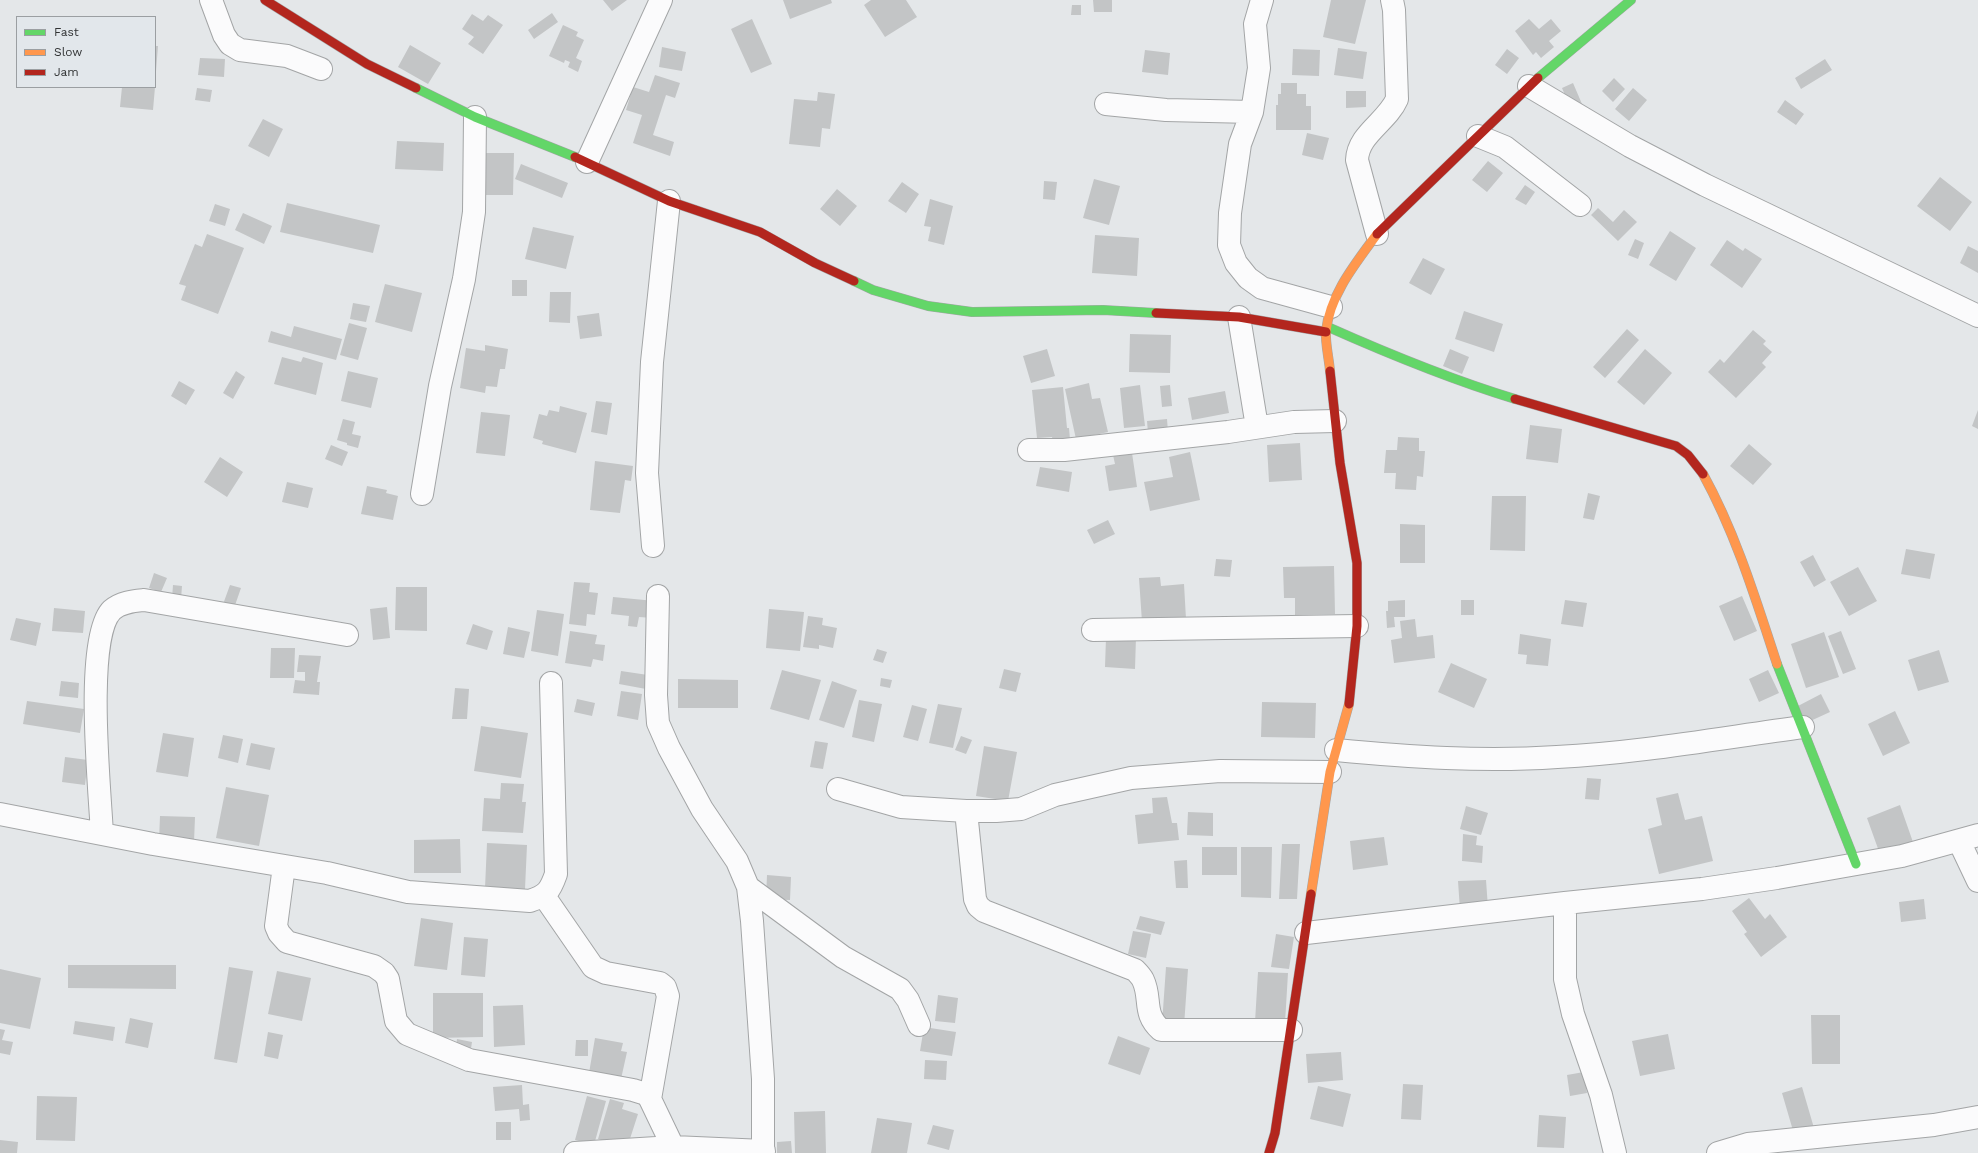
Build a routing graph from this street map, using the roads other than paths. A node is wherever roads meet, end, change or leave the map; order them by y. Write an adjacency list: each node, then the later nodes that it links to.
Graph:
1 (211, 0): 7 (street)
2 (265, 0): 11 (street)
3 (661, 0): 13 (street)
4 (1262, 0): 10 (street)
5 (1392, 0): 16 (street)
6 (1631, 0): 8 (street)
7 (321, 69)
8 (1530, 86): 12 (street); 17 (street)
9 (1106, 104): 10 (street)
10 (1252, 112): 19 (street)
11 (475, 117): 13 (street); 23 (street)
12 (1478, 136): 15 (street); 16 (street)
13 (587, 162): 14 (street)
14 (669, 201): 18 (street); 24 (street)
15 (1580, 205)
16 (1377, 234): 19 (street)
17 (1978, 316)
18 (1239, 317): 19 (street); 21 (street)
19 (1328, 322): 20 (street); 30 (street)
20 (1335, 421): 21 (street); 26 (street)
21 (1257, 427): 22 (street)
22 (1029, 450)
23 (422, 494)
24 (653, 546)
25 (658, 596): 41 (street)
26 (1357, 626): 27 (street); 31 (street)
27 (1092, 630)
28 (347, 635): 36 (street)
29 (551, 683): 42 (street)
30 (1803, 727): 31 (street); 38 (street)
31 (1336, 750): 32 (street)
32 (1330, 772): 34 (street); 44 (street)
33 (838, 789): 34 (street)
34 (966, 811): 46 (street)
35 (0, 814): 36 (street)
36 (102, 834): 39 (street)
37 (1968, 838): 38 (street); 40 (street)
38 (1856, 864): 43 (street)
39 (284, 866): 42 (street); 47 (street)
40 (1978, 881)
41 (748, 887): 45 (street); 50 (street)
42 (544, 896): 47 (street)
43 (1564, 903): 44 (street); 53 (street)
44 (1306, 933): 46 (street)
45 (919, 1025)
46 (1291, 1030): 52 (street)
47 (650, 1099): 49 (street)
48 (1978, 1117): 54 (street)
49 (673, 1147): 50 (street); 51 (street)
50 (763, 1152)
51 (575, 1153)
52 (1269, 1153)
53 (1616, 1153)
54 (1718, 1153)

